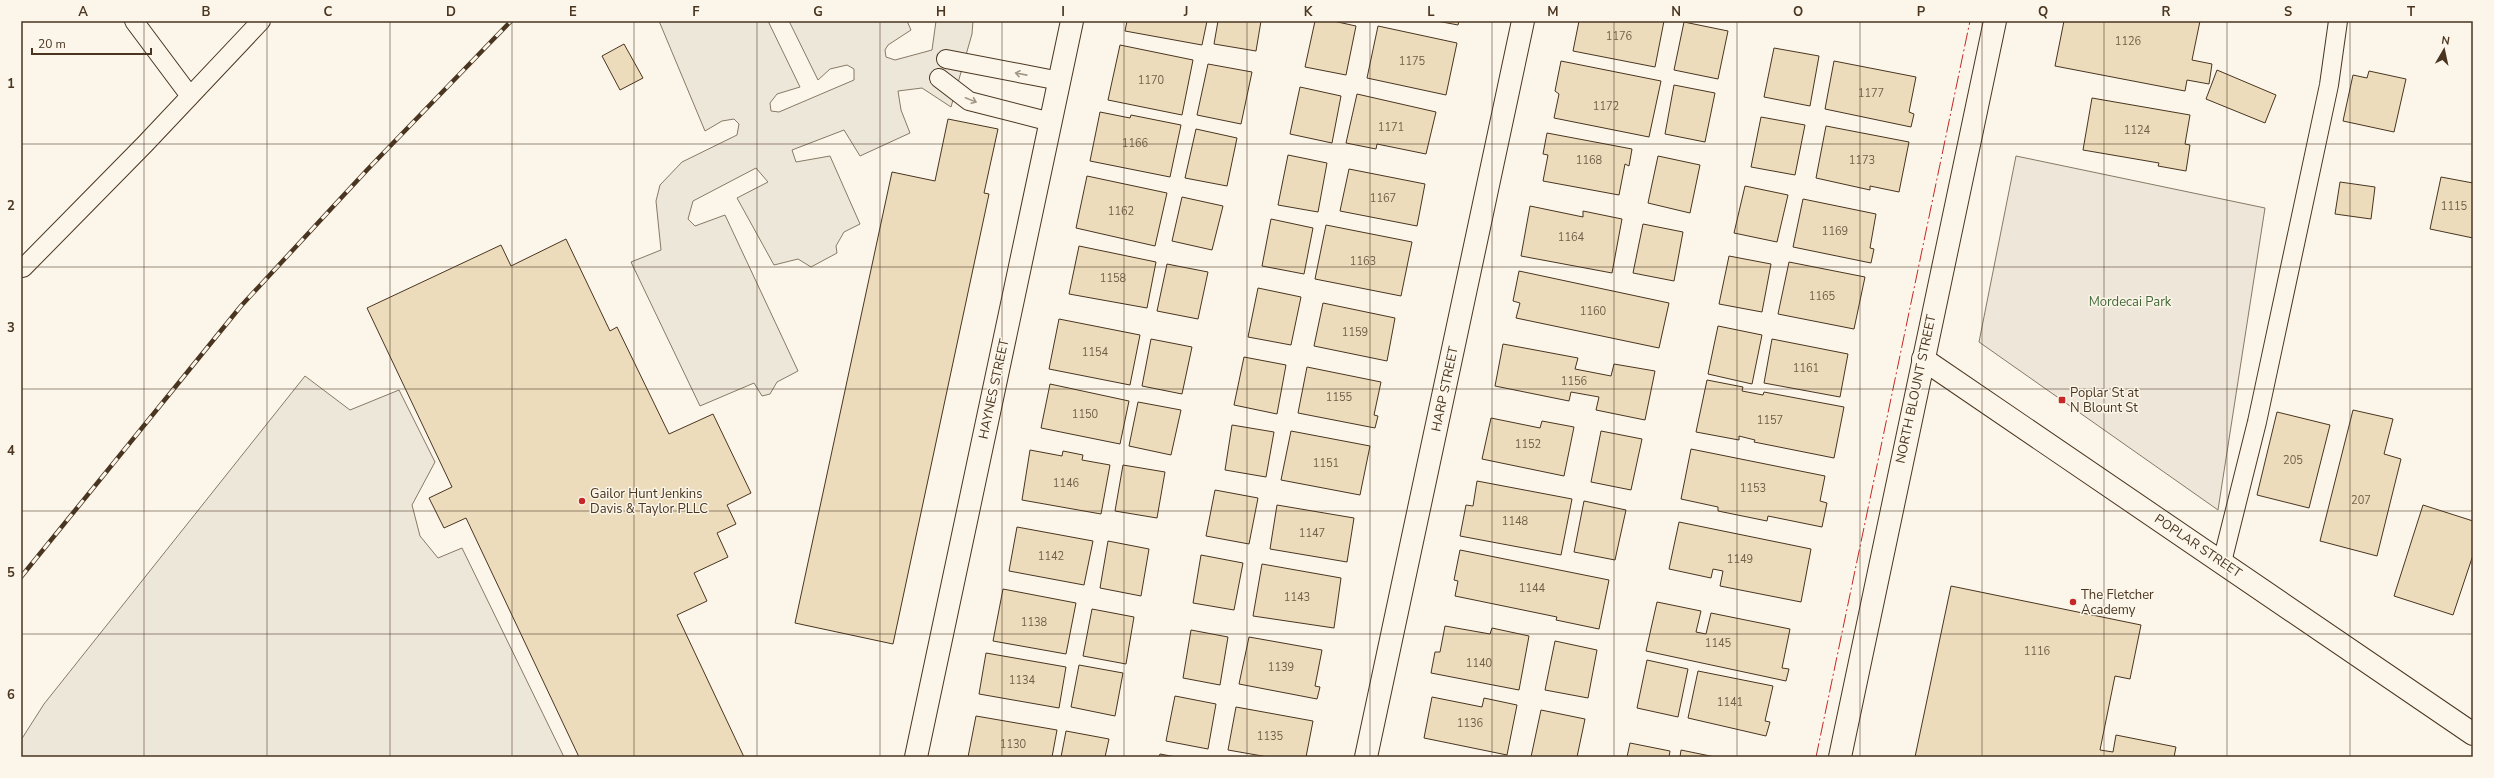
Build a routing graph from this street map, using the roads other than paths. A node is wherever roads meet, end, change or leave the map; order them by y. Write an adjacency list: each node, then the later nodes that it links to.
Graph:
1 (134, 21): 10 (lane)
2 (261, 21): 10 (lane)
3 (1072, 21): 9 (street, HAYNES STREET)
4 (1523, 21): 17 (street, HARP STREET)
5 (1995, 21): 13 (street, NORTH BLOUNT STREET)
6 (2338, 21): 14 (lane)
7 (946, 59): 9 (lane, one-way to 7)
8 (939, 78): 11 (lane, one-way to 11)
9 (1060, 81): 11 (street, HAYNES STREET)
10 (190, 96): 12 (lane)
11 (1051, 122): 16 (street, HAYNES STREET)
12 (23, 268)
13 (1923, 359): 14 (street, POPLAR STREET); 18 (street, NORTH BLOUNT STREET)
14 (2222, 562): 15 (street, POPLAR STREET)
15 (2473, 734)
16 (916, 757)
17 (1366, 757)
18 (1840, 757)

